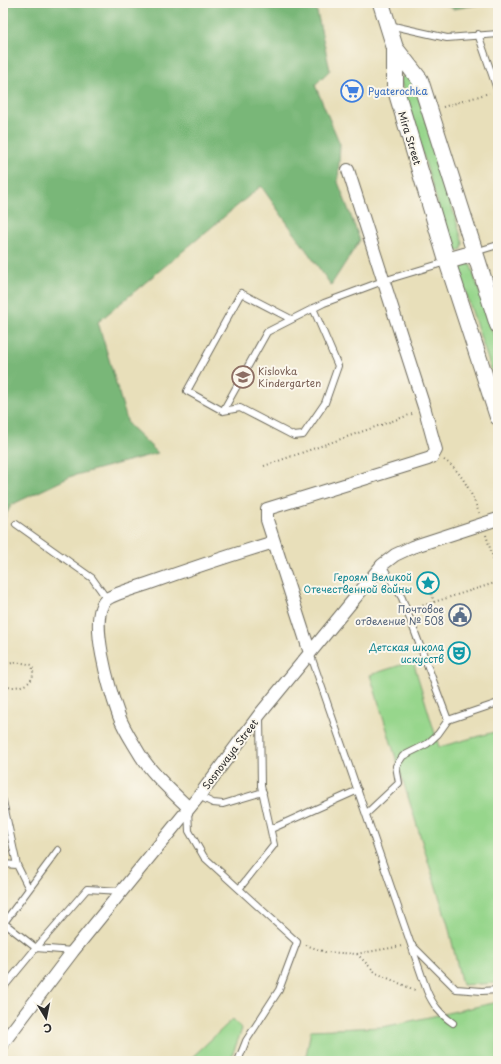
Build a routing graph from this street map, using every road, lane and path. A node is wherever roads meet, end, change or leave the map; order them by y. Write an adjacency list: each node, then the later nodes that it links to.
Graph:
1 (381, 3): 2 (street)
2 (388, 25): 3 (lane); 5 (street)
3 (478, 34): 4 (lane); 6 (lane)
4 (498, 34)
5 (395, 48): 10 (street); 11 (street, Mira Street)
6 (498, 91): 7 (path)
7 (440, 108)
8 (348, 170): 12 (street)
9 (498, 245): 10 (lane)
10 (475, 253): 11 (street); 15 (street)
11 (447, 261): 12 (lane); 18 (street, Mira Street)
12 (383, 281): 13 (lane); 16 (street)
13 (314, 308): 14 (lane); 17 (lane)
14 (291, 320): 17 (lane); 17 (lane)
15 (498, 325)
16 (425, 410): 19 (street); 20 (path)
17 (223, 411)
18 (498, 417)
19 (434, 454): 23 (path); 24 (street)
20 (264, 466)
21 (498, 519): 23 (street, Sosnovaya Street)
22 (16, 524): 29 (lane)
23 (483, 524): 25 (street, Sosnovaya Street); 26 (path)
24 (274, 542): 29 (street); 32 (street)
25 (382, 565): 31 (lane); 32 (street, Sosnovaya Street)
26 (498, 574)
27 (498, 582): 30 (path)
28 (429, 586): 30 (path)
29 (107, 599): 42 (street)
30 (434, 602): 31 (path)
31 (407, 611): 37 (lane)
32 (310, 653): 36 (street, Sosnovaya Street); 38 (lane)
33 (3, 665): 34 (path)
34 (3, 687)
35 (498, 703): 37 (lane)
36 (260, 714): 39 (lane); 40 (street, Sosnovaya Street)
37 (448, 720): 43 (lane)
38 (358, 790): 43 (lane); 44 (lane)
39 (263, 792): 40 (lane); 44 (lane)
40 (199, 796): 42 (street, Sosnovaya Street)
41 (3, 801): 47 (lane)
42 (188, 807): 49 (lane); 50 (street, Sosnovaya Street)
43 (366, 814): 53 (lane)
44 (270, 829): 49 (lane)
45 (58, 850): 48 (lane)
46 (3, 864): 47 (lane)
47 (17, 865): 48 (lane)
48 (29, 889): 51 (lane)
49 (239, 889): 52 (lane)
50 (123, 891): 54 (lane); 55 (street, Sosnovaya Street)
51 (3, 924): 54 (lane)
52 (297, 942): 56 (path); 62 (lane)
53 (411, 944): 56 (path); 58 (lane); 59 (lane)
54 (36, 948): 55 (lane); 57 (lane)
55 (74, 951): 61 (street, Sosnovaya Street)
56 (356, 954): 59 (path)
57 (3, 988)
58 (498, 990)
59 (427, 991): 60 (lane)
60 (453, 1023)
61 (3, 1043)
62 (238, 1061)

